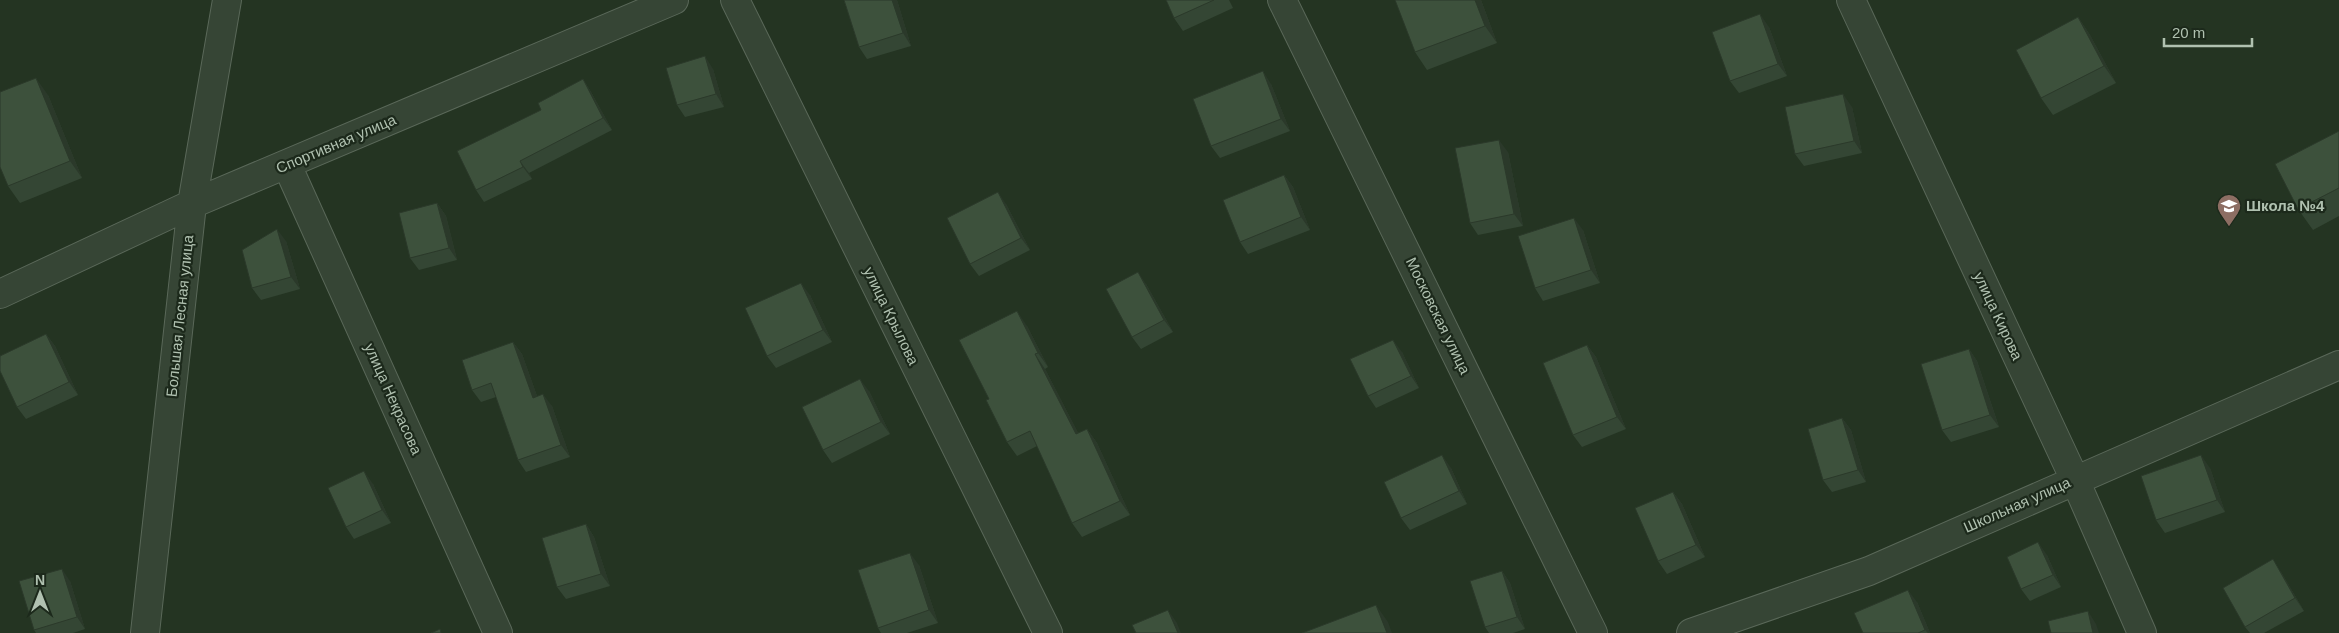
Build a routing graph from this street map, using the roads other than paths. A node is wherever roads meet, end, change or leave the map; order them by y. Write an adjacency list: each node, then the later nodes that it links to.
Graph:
1 (227, 0): 7 (street, Большая Лесная улица)
2 (674, 0): 6 (street, Спортивная улица)
3 (735, 0): 13 (street, улица Крылова)
4 (1282, 0): 14 (street, Московская улица)
5 (1851, 0): 10 (street, улица Кирова)
6 (287, 166): 7 (street, Спортивная улица); 12 (street, улица Некрасова)
7 (192, 204): 8 (street, Спортивная улица); 11 (street, Большая Лесная улица)
8 (0, 294)
9 (2339, 365): 10 (street, Школьная улица)
10 (2075, 480): 15 (street, Школьная улица); 16 (street, улица Кирова)
11 (146, 633)
12 (498, 633)
13 (1048, 633)
14 (1593, 633)
15 (1691, 633)
16 (2142, 633)

